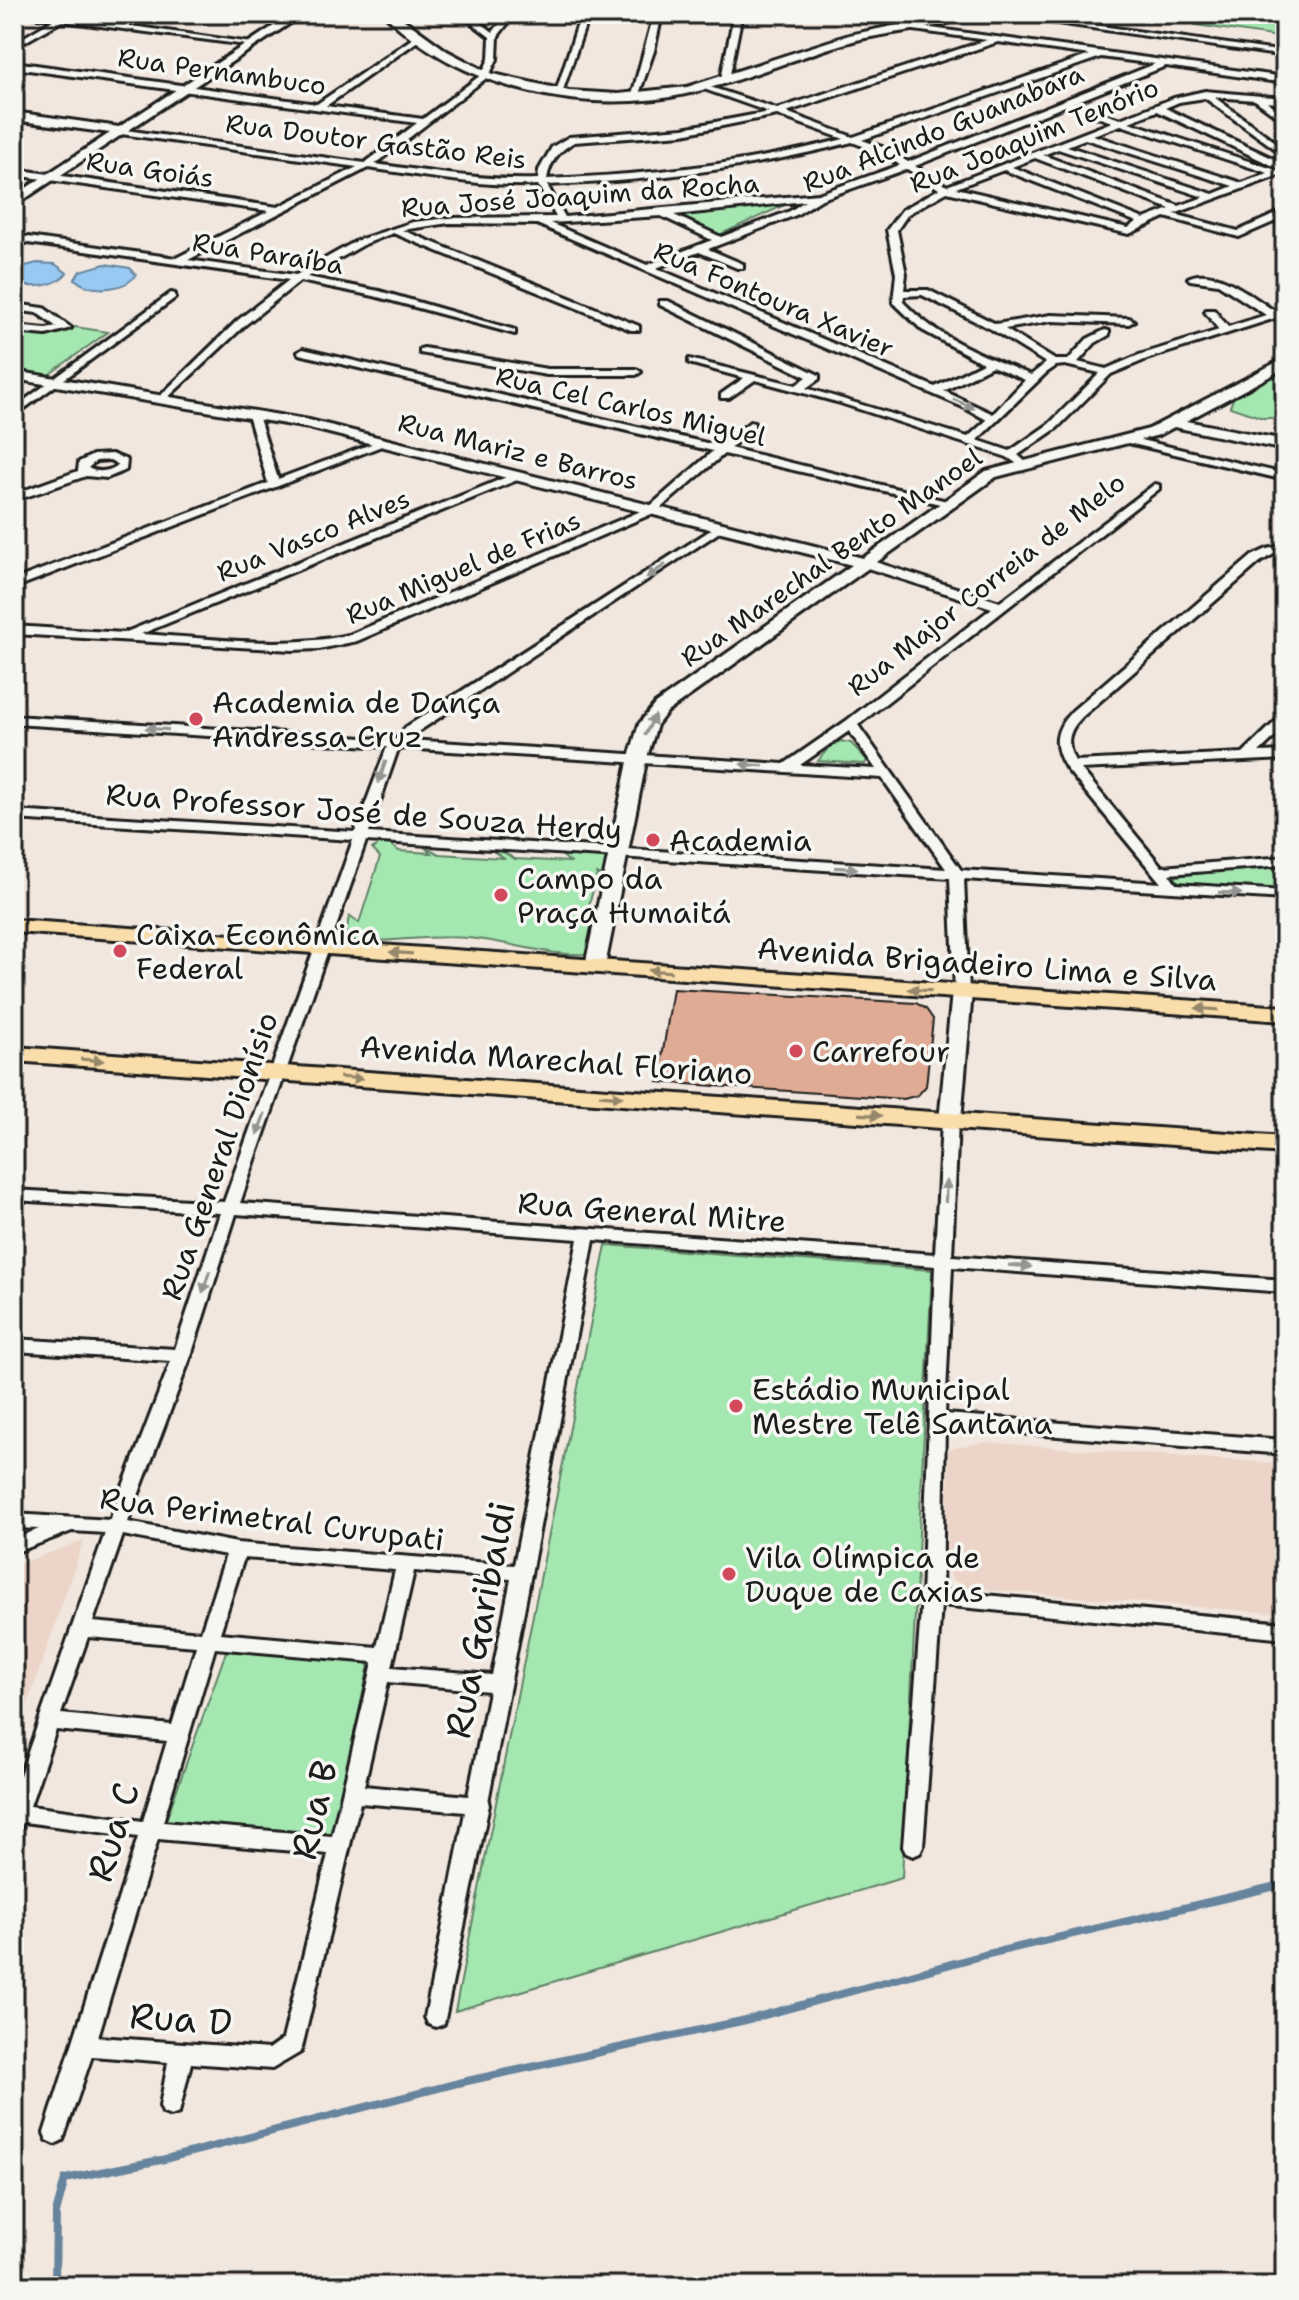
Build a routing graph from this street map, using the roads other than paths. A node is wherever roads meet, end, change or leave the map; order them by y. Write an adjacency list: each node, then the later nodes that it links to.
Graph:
1 (25, 14): 13 (street)
2 (299, 14): 20 (street)
3 (389, 14): 17 (street)
4 (464, 14): 18 (street)
5 (511, 14): 18 (street)
6 (585, 14): 31 (street)
7 (658, 14): 33 (street)
8 (738, 14): 27 (street)
9 (910, 14): 15 (street)
10 (966, 14): 15 (street)
11 (999, 14): 23 (street)
12 (1261, 14): 14 (street)
13 (65, 16): 20 (street); 21 (street)
14 (1285, 17)
15 (926, 21): 16 (street)
16 (902, 26): 19 (street); 27 (street)
17 (419, 36): 26 (street); 37 (street)
18 (494, 36): 26 (street)
19 (999, 39): 22 (street); 39 (street)
20 (254, 44): 30 (street)
21 (14, 46)
22 (1101, 54): 24 (street); 46 (street, Rua Doutor Gastão Reis)
23 (1285, 54)
24 (1166, 63): 28 (street); 36 (street, Rua Alcindo Guanabara)
25 (14, 65): 30 (street, Rua Pernambuco)
26 (485, 76): 31 (street); 43 (street)
27 (725, 79): 29 (street)
28 (1285, 80)
29 (704, 86): 33 (street); 39 (street)
30 (187, 88): 37 (street, Rua Pernambuco); 44 (street)
31 (558, 93): 33 (street)
32 (1205, 94): 34 (street, Rua Joaquim Tenório); 38 (street, Rua Joaquim Tenório); 48 (street)
33 (634, 97)
34 (1256, 97): 35 (street, Rua Joaquim Tenório); 41 (street)
35 (1285, 101)
36 (1064, 103): 42 (street); 50 (street, Rua Alcindo Guanabara)
37 (320, 106): 43 (street, Rua Pernambuco)
38 (1156, 107): 42 (street, Rua Joaquim Tenório); 53 (street)
39 (779, 112): 46 (street); 56 (street)
40 (14, 116): 44 (street, Rua Doutor Gastão Reis)
41 (1285, 119)
42 (1121, 121): 45 (street, Rua Joaquim Tenório); 53 (street)
43 (425, 122): 51 (street)
44 (121, 131): 51 (street, Rua Doutor Gastão Reis); 55 (street)
45 (1086, 136): 47 (street, Rua Joaquim Tenório); 57 (street)
46 (855, 139): 50 (street); 56 (street, Rua Doutor Gastão Reis)
47 (1059, 146): 49 (street, Rua Joaquim Tenório); 60 (street)
48 (1285, 153)
49 (1035, 155): 52 (street, Rua Joaquim Tenório); 63 (street)
50 (909, 165): 58 (street); 59 (street, Rua Alcindo Guanabara)
51 (366, 166): 56 (street, Rua Doutor Gastão Reis); 62 (street)
52 (1005, 167): 58 (street, Rua Joaquim Tenório); 69 (street)
53 (1282, 170): 57 (street)
54 (14, 172): 55 (street, Rua Goiás)
55 (52, 177): 61 (street); 62 (street, Rua Goiás)
56 (542, 183): 67 (street)
57 (1243, 186): 60 (street)
58 (946, 189): 69 (street); 79 (street, Rua Joaquim Tenório)
59 (819, 197): 64 (street, Rua José Joaquim da Rocha); 72 (street, Rua Alcindo Guanabara)
60 (1214, 197): 63 (street)
61 (14, 202)
62 (280, 210): 74 (street)
63 (1181, 210): 66 (street)
64 (663, 213): 67 (street, Rua José Joaquim da Rocha); 72 (street)
65 (1285, 213): 66 (street)
66 (1167, 215): 69 (street)
67 (562, 220): 68 (street, Rua José Joaquim da Rocha)
68 (536, 221): 70 (street, Rua José Joaquim da Rocha); 76 (street, Rua Fontoura Xavier)
69 (1144, 222)
70 (393, 230): 77 (street, Rua José Joaquim da Rocha); 87 (street)
71 (14, 238): 74 (street, Rua Paraíba)
72 (721, 241): 73 (street, Rua Alcindo Guanabara)
73 (701, 249): 75 (street); 76 (street, Rua Alcindo Guanabara)
74 (176, 262): 77 (street, Rua Paraíba)
75 (740, 266)
76 (648, 268): 106 (street, Rua Fontoura Xavier)
77 (298, 278): 90 (street, Rua Paraíba); 108 (street, Rua José Joaquim da Rocha)
78 (1193, 278): 84 (street)
79 (899, 293): 86 (street); 95 (street)
80 (171, 296): 104 (street)
81 (664, 303): 105 (street)
82 (14, 307): 88 (street)
83 (1210, 312): 89 (street)
84 (1280, 314): 89 (street)
85 (1129, 321): 86 (street)
86 (995, 327): 97 (street)
87 (635, 328)
88 (14, 329)
89 (1226, 331): 100 (street)
90 (511, 332)
91 (1105, 333): 98 (street)
92 (424, 351): 99 (street)
93 (303, 352): 118 (street, Rua Cel Carlos Miguel)
94 (693, 361): 102 (street)
95 (992, 362): 103 (street); 106 (street)
96 (1285, 362): 112 (street, Rua Marechal Bento Manoel)
97 (1053, 363): 98 (street); 103 (street)
98 (1070, 364): 100 (street)
99 (636, 372)
100 (1107, 372): 119 (street)
101 (14, 375): 104 (street, Rua Mariz e Barros)
102 (754, 376): 105 (street); 107 (street)
103 (1031, 379): 111 (street)
104 (56, 383): 108 (street, Rua Mariz e Barros); 109 (street)
105 (798, 388): 114 (street)
106 (934, 392): 111 (street, Rua Fontoura Xavier, one-way to 111)
107 (725, 396)
108 (163, 399): 110 (street, Rua Mariz e Barros)
109 (14, 413)
110 (253, 415): 116 (street, Rua Mariz e Barros); 123 (street)
111 (993, 419): 114 (street)
112 (1175, 423): 115 (street, Rua Marechal Bento Manoel); 117 (street)
113 (750, 425): 118 (street, Rua Miguel de Frias)
114 (971, 440): 119 (street)
115 (1128, 440): 119 (street, Rua Marechal Bento Manoel); 122 (street)
116 (386, 442): 121 (street, Rua Mariz e Barros); 123 (street)
117 (1285, 445)
118 (722, 449): 126 (street, Rua Cel Carlos Miguel); 127 (street, Rua Miguel de Frias)
119 (1016, 459): 126 (street, Rua Marechal Bento Manoel)
120 (85, 472): 125 (street)
121 (518, 476): 127 (street, Rua Mariz e Barros); 134 (street, Rua Vasco Alves)
122 (1285, 477)
123 (274, 484): 131 (street)
124 (1155, 487): 132 (street, Rua Major Correia de Melo)
125 (14, 498)
126 (949, 503): 130 (street, Rua Marechal Bento Manoel)
127 (652, 510): 128 (street, Rua Mariz e Barros); 134 (street, Rua Miguel de Frias)
128 (720, 527): 130 (street, Rua Mariz e Barros); 138 (street, one-way to 138)
129 (1285, 549): 142 (street)
130 (865, 563): 132 (street, Rua Mariz e Barros); 140 (street, Rua Marechal Bento Manoel, one-way to 130)
131 (14, 584)
132 (1002, 607): 137 (street, Rua Major Correia de Melo)
133 (14, 630): 134 (street, Rua Miguel de Frias)
134 (124, 636)
135 (14, 720): 138 (street, one-way to 135)
136 (1285, 720): 141 (street)
137 (851, 724): 143 (street, Rua Major Correia de Melo); 144 (street, Rua Major Correia de Melo)
138 (396, 742): 140 (street); 146 (street, Rua General Dionísio, one-way to 146)
139 (1285, 755): 141 (street)
140 (638, 757): 143 (street, one-way to 140); 147 (street, Rua Marechal Bento Manoel)
141 (1245, 758): 142 (street)
142 (1071, 765): 149 (street)
143 (788, 767): 144 (street)
144 (886, 774): 150 (street, Rua Major Correia de Melo)
145 (14, 815): 146 (street, Rua Professor José de Souza Herdy)
146 (360, 837): 147 (street, Rua Professor José de Souza Herdy); 154 (street, Rua General Dionísio)
147 (618, 854): 150 (street, Rua Professor José de Souza Herdy, one-way to 150); 155 (street, Rua Marechal Bento Manoel)
148 (1285, 861): 149 (street)
149 (1159, 871): 151 (street)
150 (957, 875): 151 (street, Rua Professor José de Souza Herdy); 156 (street)
151 (1174, 890): 152 (street, Rua Professor José de Souza Herdy, one-way to 152)
152 (1285, 895)
153 (14, 926): 154 (main road, Avenida Brigadeiro Lima e Silva)
154 (323, 948): 155 (main road, Avenida Brigadeiro Lima e Silva, one-way to 154); 159 (street, Rua General Dionísio)
155 (595, 966): 156 (main road, Avenida Brigadeiro Lima e Silva, one-way to 155)
156 (962, 992): 157 (main road, Avenida Brigadeiro Lima e Silva, one-way to 156); 160 (street)
157 (1285, 1014)
158 (14, 1054): 159 (main road, Avenida Marechal Floriano, one-way to 159)
159 (279, 1073): 160 (main road, Avenida Marechal Floriano, one-way to 160); 163 (street, Rua General Dionísio, one-way to 163)
160 (950, 1121): 161 (main road, Avenida Marechal Floriano); 165 (street, one-way to 160)
161 (1285, 1145)
162 (14, 1195): 163 (street, Rua General Mitre)
163 (230, 1208): 164 (street, Rua General Mitre); 168 (street, Rua General Dionísio, one-way to 168)
164 (587, 1235): 165 (street, Rua General Mitre); 177 (street, Rua Garibaldi)
165 (943, 1261): 166 (street, Rua General Mitre, one-way to 166); 169 (street)
166 (1285, 1286)
167 (14, 1345): 168 (street)
168 (182, 1356): 173 (street, Rua General Dionísio)
169 (936, 1420): 170 (street); 178 (street)
170 (1285, 1447)
171 (14, 1521): 172 (street, Rua Perimetral Curupati)
172 (71, 1524): 173 (street, Rua Perimetral Curupati); 174 (street)
173 (117, 1527): 175 (street, Rua Perimetral Curupati); 179 (street, Rua General Dionísio)
174 (14, 1546)
175 (237, 1550): 176 (street, Rua Perimetral Curupati); 181 (street, Rua C)
176 (406, 1565): 177 (street, Rua Perimetral Curupati); 182 (street, Rua B)
177 (523, 1573): 183 (street, Rua Garibaldi)
178 (932, 1597): 180 (street); 191 (street)
179 (82, 1629): 181 (street); 184 (street, Rua General Dionísio)
180 (1285, 1631)
181 (207, 1639): 182 (street); 185 (street, Rua C)
182 (384, 1664): 183 (street); 186 (street, Rua B)
183 (502, 1684): 187 (street, Rua Garibaldi)
184 (49, 1721): 185 (street); 188 (street, Rua General Dionísio)
185 (179, 1734): 189 (street, Rua C)
186 (353, 1794): 187 (street); 190 (street, Rua B)
187 (479, 1805): 192 (street, Rua Garibaldi)
188 (15, 1817): 189 (street)
189 (149, 1830): 190 (street); 193 (street, Rua C)
190 (341, 1846): 195 (street, Rua B)
191 (913, 1847)
192 (436, 2017)
193 (85, 2046): 194 (street, Rua D); 197 (street, Rua C)
194 (181, 2055): 195 (street, Rua D); 196 (street)
195 (272, 2059)
196 (171, 2106)
197 (55, 2133)

